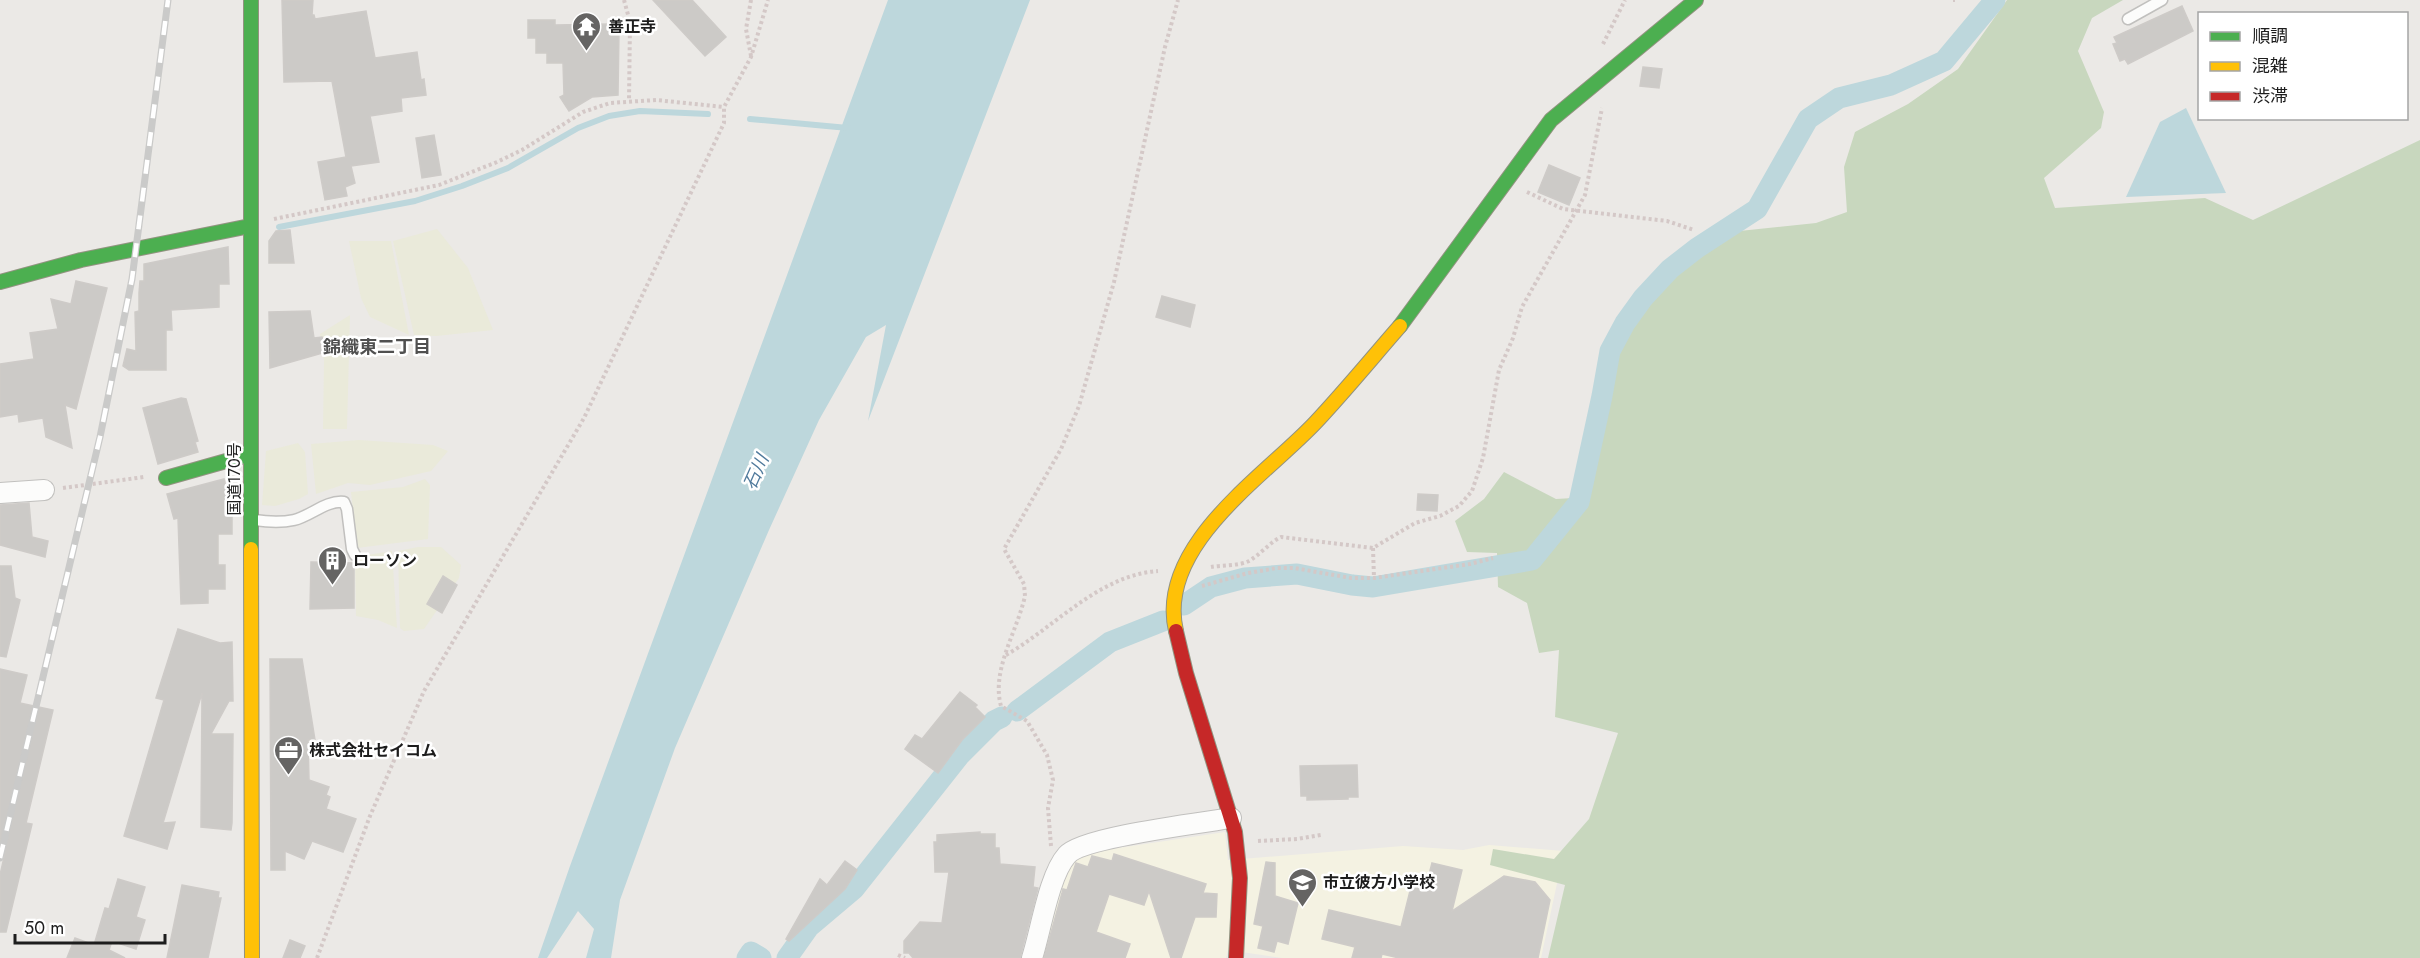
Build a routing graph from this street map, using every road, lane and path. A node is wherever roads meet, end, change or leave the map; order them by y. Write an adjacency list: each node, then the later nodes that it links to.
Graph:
1 (251, 0): 15 (main road, 国道170号)
2 (624, 0): 11 (path)
3 (751, 0): 9 (path)
4 (768, 0): 9 (path)
5 (1178, 0): 29 (path)
6 (1696, 0): 10 (main road)
7 (2162, 0): 8 (lane)
8 (2128, 19)
9 (751, 57): 12 (path)
10 (1596, 84): 13 (main road); 14 (path)
11 (629, 101): 12 (path); 15 (path)
12 (724, 108): 37 (path)
13 (1507, 179): 14 (path); 26 (main road)
14 (1579, 210): 16 (path); 23 (path)
15 (249, 226): 17 (main road); 18 (main road, 国道170号)
16 (1694, 230)
17 (0, 282)
18 (251, 454): 19 (main road); 22 (main road, 国道170号)
19 (166, 478): 20 (path)
20 (44, 490): 21 (street)
21 (0, 493)
22 (251, 519): 24 (lane); 36 (main road, 国道170号)
23 (1373, 548): 26 (path); 27 (path)
24 (354, 555)
25 (1493, 558): 27 (path)
26 (1182, 569): 28 (main road); 29 (path)
27 (1374, 578): 28 (path)
28 (1175, 602): 30 (main road)
29 (1006, 655): 33 (path)
30 (1231, 818): 32 (main road); 33 (street)
31 (1321, 835): 32 (path)
32 (1236, 842): 35 (main road)
33 (1062, 863): 39 (street)
34 (898, 955): 38 (path)
35 (1240, 957)
36 (252, 958)
37 (317, 958)
38 (904, 958)
39 (1032, 958)

